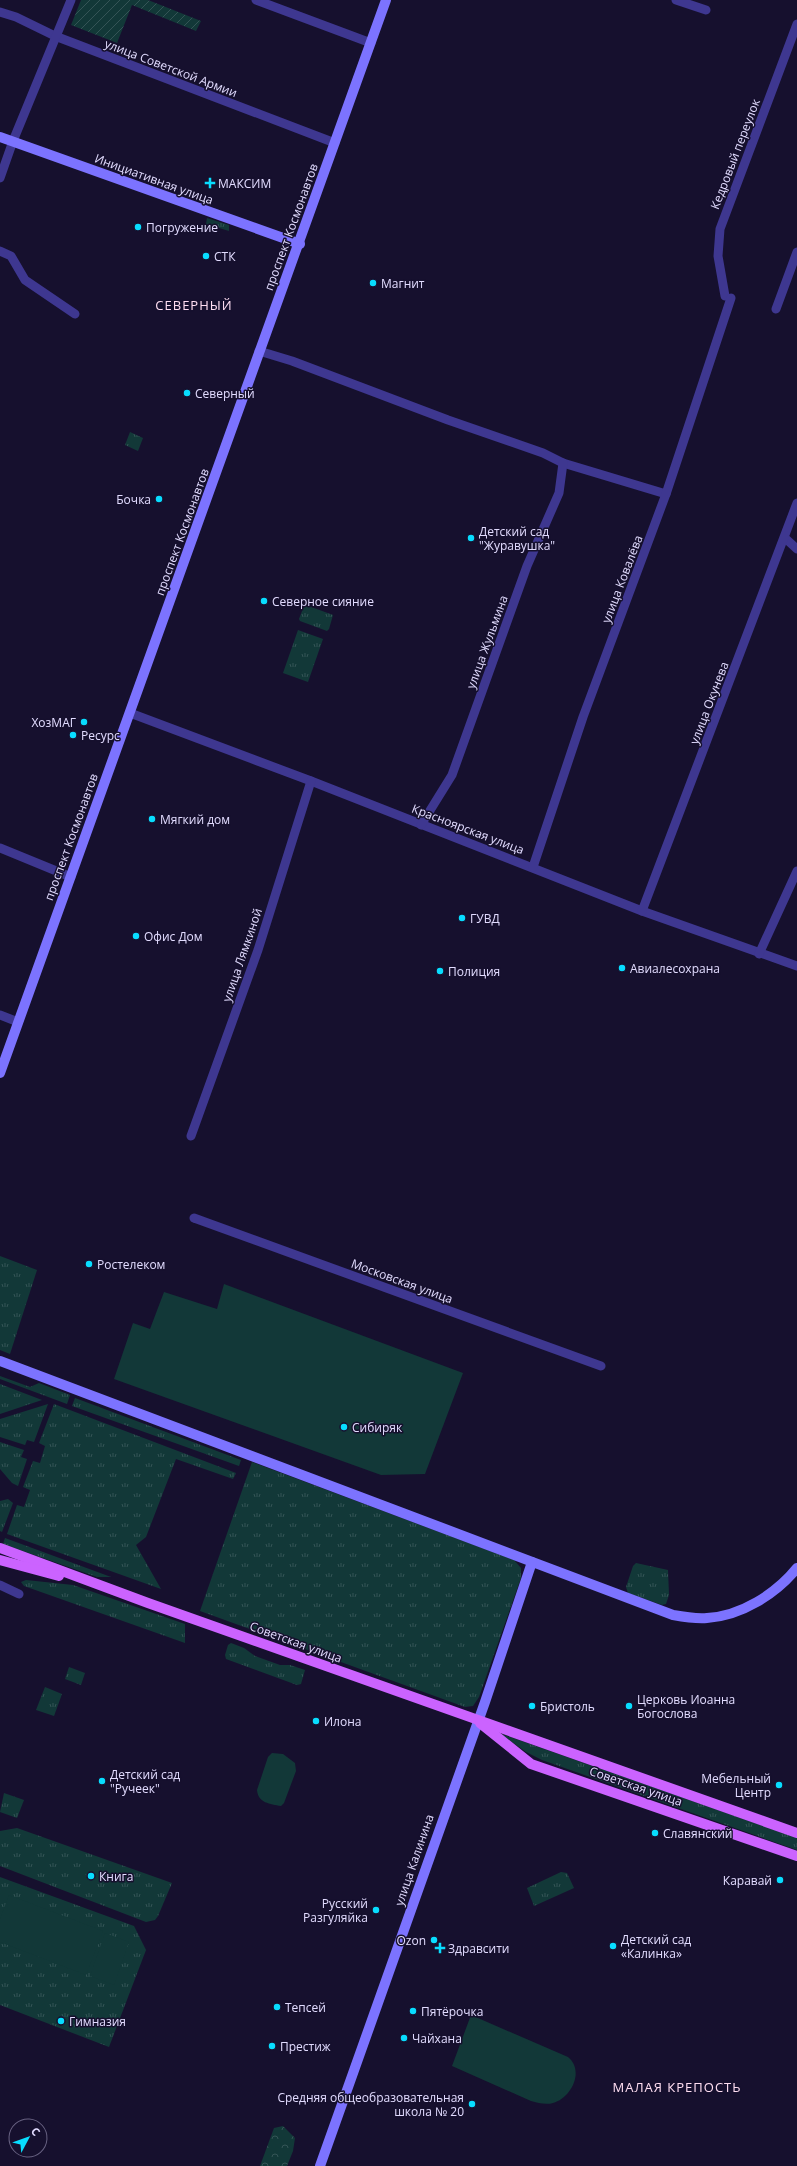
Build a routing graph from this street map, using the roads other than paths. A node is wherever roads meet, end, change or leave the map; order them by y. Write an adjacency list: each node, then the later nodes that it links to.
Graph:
1 (71, 0): 8 (street)
2 (256, 0): 9 (street)
3 (386, 0): 9 (main road, проспект Космонавтов)
4 (676, 0): 5 (street)
5 (706, 10)
6 (0, 12): 8 (street, улица Советской Армии)
7 (797, 24): 17 (street, Кедровый переулок)
8 (56, 36): 11 (street); 12 (street, улица Советской Армии)
9 (371, 43): 12 (main road, проспект Космонавтов)
10 (0, 137): 11 (main road, Инициативная улица)
11 (13, 142): 13 (street); 14 (main road, Инициативная улица)
12 (335, 144): 14 (main road, проспект Космонавтов)
13 (0, 178)
14 (300, 244): 20 (main road, проспект Космонавтов)
15 (0, 251): 19 (street)
16 (797, 252): 18 (street)
17 (728, 297): 22 (street, улица Ковалёва)
18 (776, 309)
19 (75, 314)
20 (259, 351): 21 (street); 26 (main road, проспект Космонавтов)
21 (563, 463): 22 (street); 28 (street, улица Жульмина)
22 (666, 494): 30 (street, улица Ковалёва)
23 (797, 503): 24 (street, улица Окунева)
24 (785, 538): 25 (street); 33 (street, улица Окунева)
25 (797, 549)
26 (130, 713): 27 (street, Красноярская улица); 32 (main road, проспект Космонавтов)
27 (311, 781): 28 (street, Красноярская улица); 39 (street, улица Лямкиной)
28 (421, 824): 30 (street, Красноярская улица)
29 (0, 848): 32 (street)
30 (533, 867): 33 (street, Красноярская улица)
31 (797, 871): 34 (street)
32 (70, 877): 37 (main road, проспект Космонавтов)
33 (642, 911): 34 (street, Красноярская улица)
34 (759, 954): 35 (street, Красноярская улица)
35 (797, 966)
36 (0, 1014): 37 (street)
37 (18, 1022): 38 (main road, проспект Космонавтов)
38 (0, 1073)
39 (192, 1136)
40 (194, 1218): 42 (street, Московская улица)
41 (0, 1361): 45 (main road)
42 (601, 1366)
43 (0, 1548): 48 (main road, Советская улица)
44 (0, 1560): 48 (main road, Советская улица)
45 (532, 1562): 46 (main road); 50 (main road, улица Калинина)
46 (797, 1568)
47 (0, 1585): 49 (street)
48 (106, 1588): 50 (main road, Советская улица)
49 (19, 1594)
50 (478, 1720): 51 (main road, Советская улица); 52 (main road, Советская улица); 53 (main road, улица Калинина)
51 (797, 1832)
52 (797, 1856)
53 (320, 2166)

